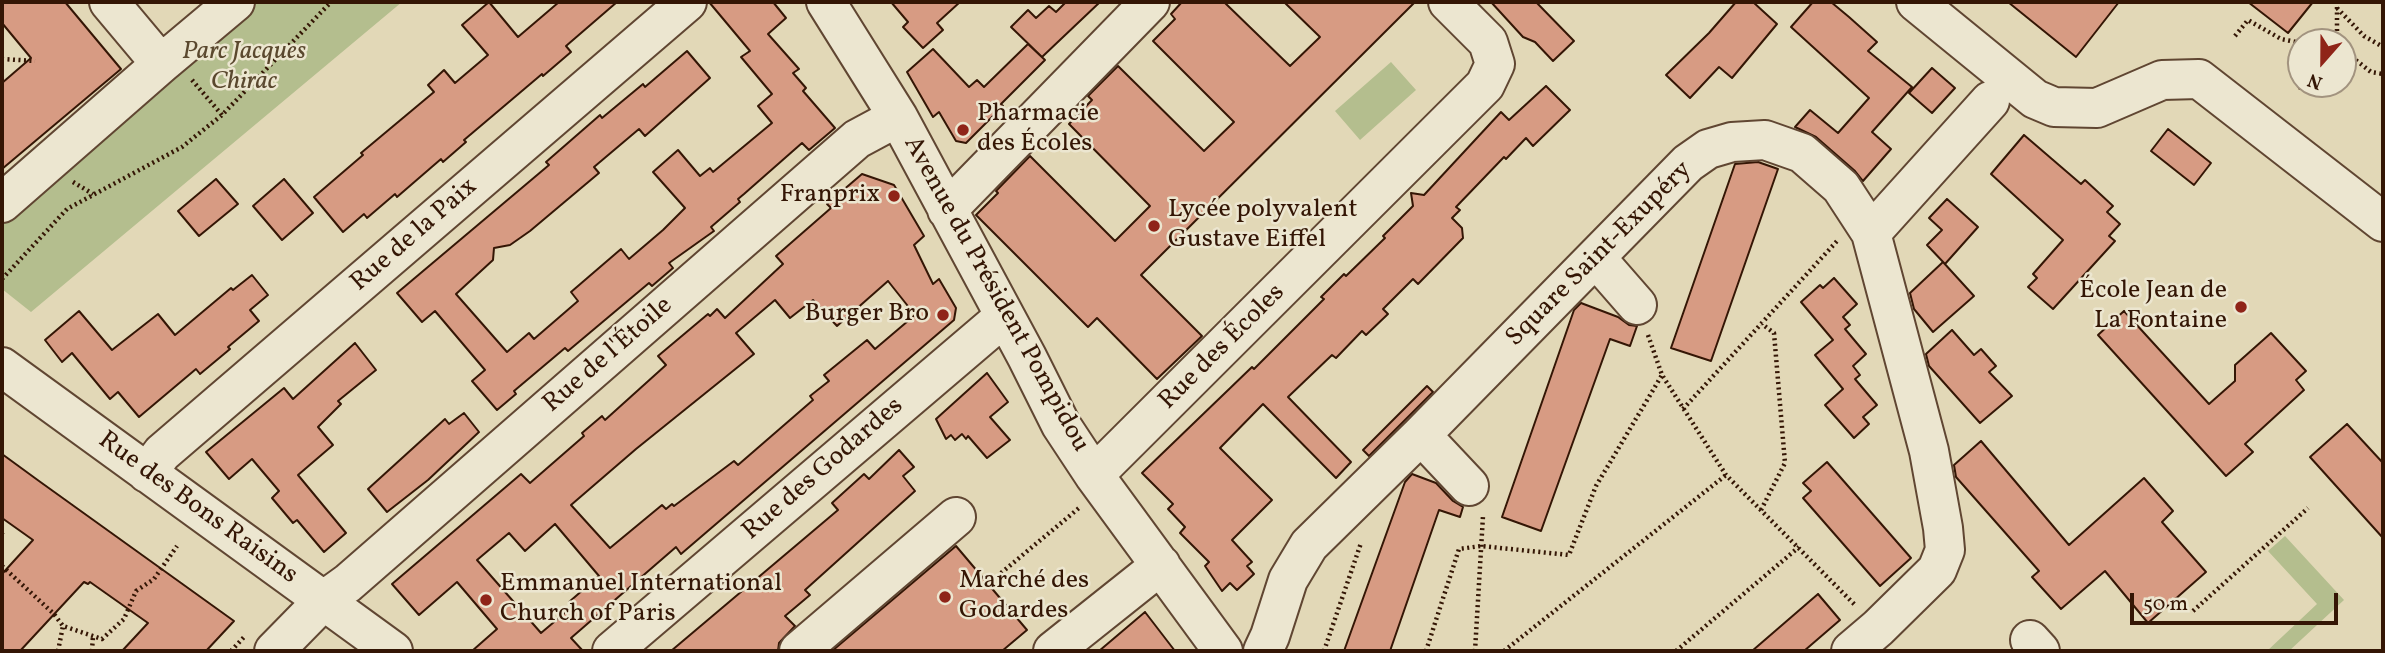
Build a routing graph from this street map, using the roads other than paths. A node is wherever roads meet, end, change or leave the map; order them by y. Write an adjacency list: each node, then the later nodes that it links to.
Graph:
1 (109, 2): 8 (street)
2 (235, 2): 8 (street)
3 (687, 2): 20 (street, Rue de la Paix)
4 (826, 2): 10 (street, Avenue du Président Pompidou)
5 (1150, 2): 12 (street)
6 (1448, 2): 22 (street, Rue des Écoles)
7 (1916, 2): 13 (street)
8 (166, 59): 11 (street)
9 (1990, 101): 14 (street)
10 (898, 117): 12 (street, Avenue du Président Pompidou); 25 (street, Rue de l'Étoile)
11 (2, 203)
12 (947, 210): 17 (street, Avenue du Président Pompidou)
13 (2383, 222)
14 (1866, 224): 15 (street, Square Saint-Exupéry); 26 (street, Square Saint-Exupéry)
15 (1596, 258): 16 (street); 19 (street, Square Saint-Exupéry)
16 (1637, 305)
17 (1006, 316): 22 (street, Avenue du Président Pompidou); 29 (street, Rue des Godardes)
18 (2, 367): 20 (street, Rue des Bons Raisins)
19 (1421, 435): 21 (street); 33 (street, Square Saint-Exupéry)
20 (147, 473): 25 (street, Rue des Bons Raisins)
21 (1469, 486)
22 (1091, 488): 24 (street, Avenue du Président Pompidou)
23 (956, 517): 30 (street)
24 (1161, 565): 31 (street); 32 (street, Avenue du Président Pompidou)
25 (323, 601): 27 (street, Rue de l'Étoile); 28 (street, Rue des Bons Raisins)
26 (1864, 640)
27 (274, 651)
28 (393, 651)
29 (612, 651)
30 (799, 651)
31 (1053, 651)
32 (1223, 651)
33 (1263, 651)

